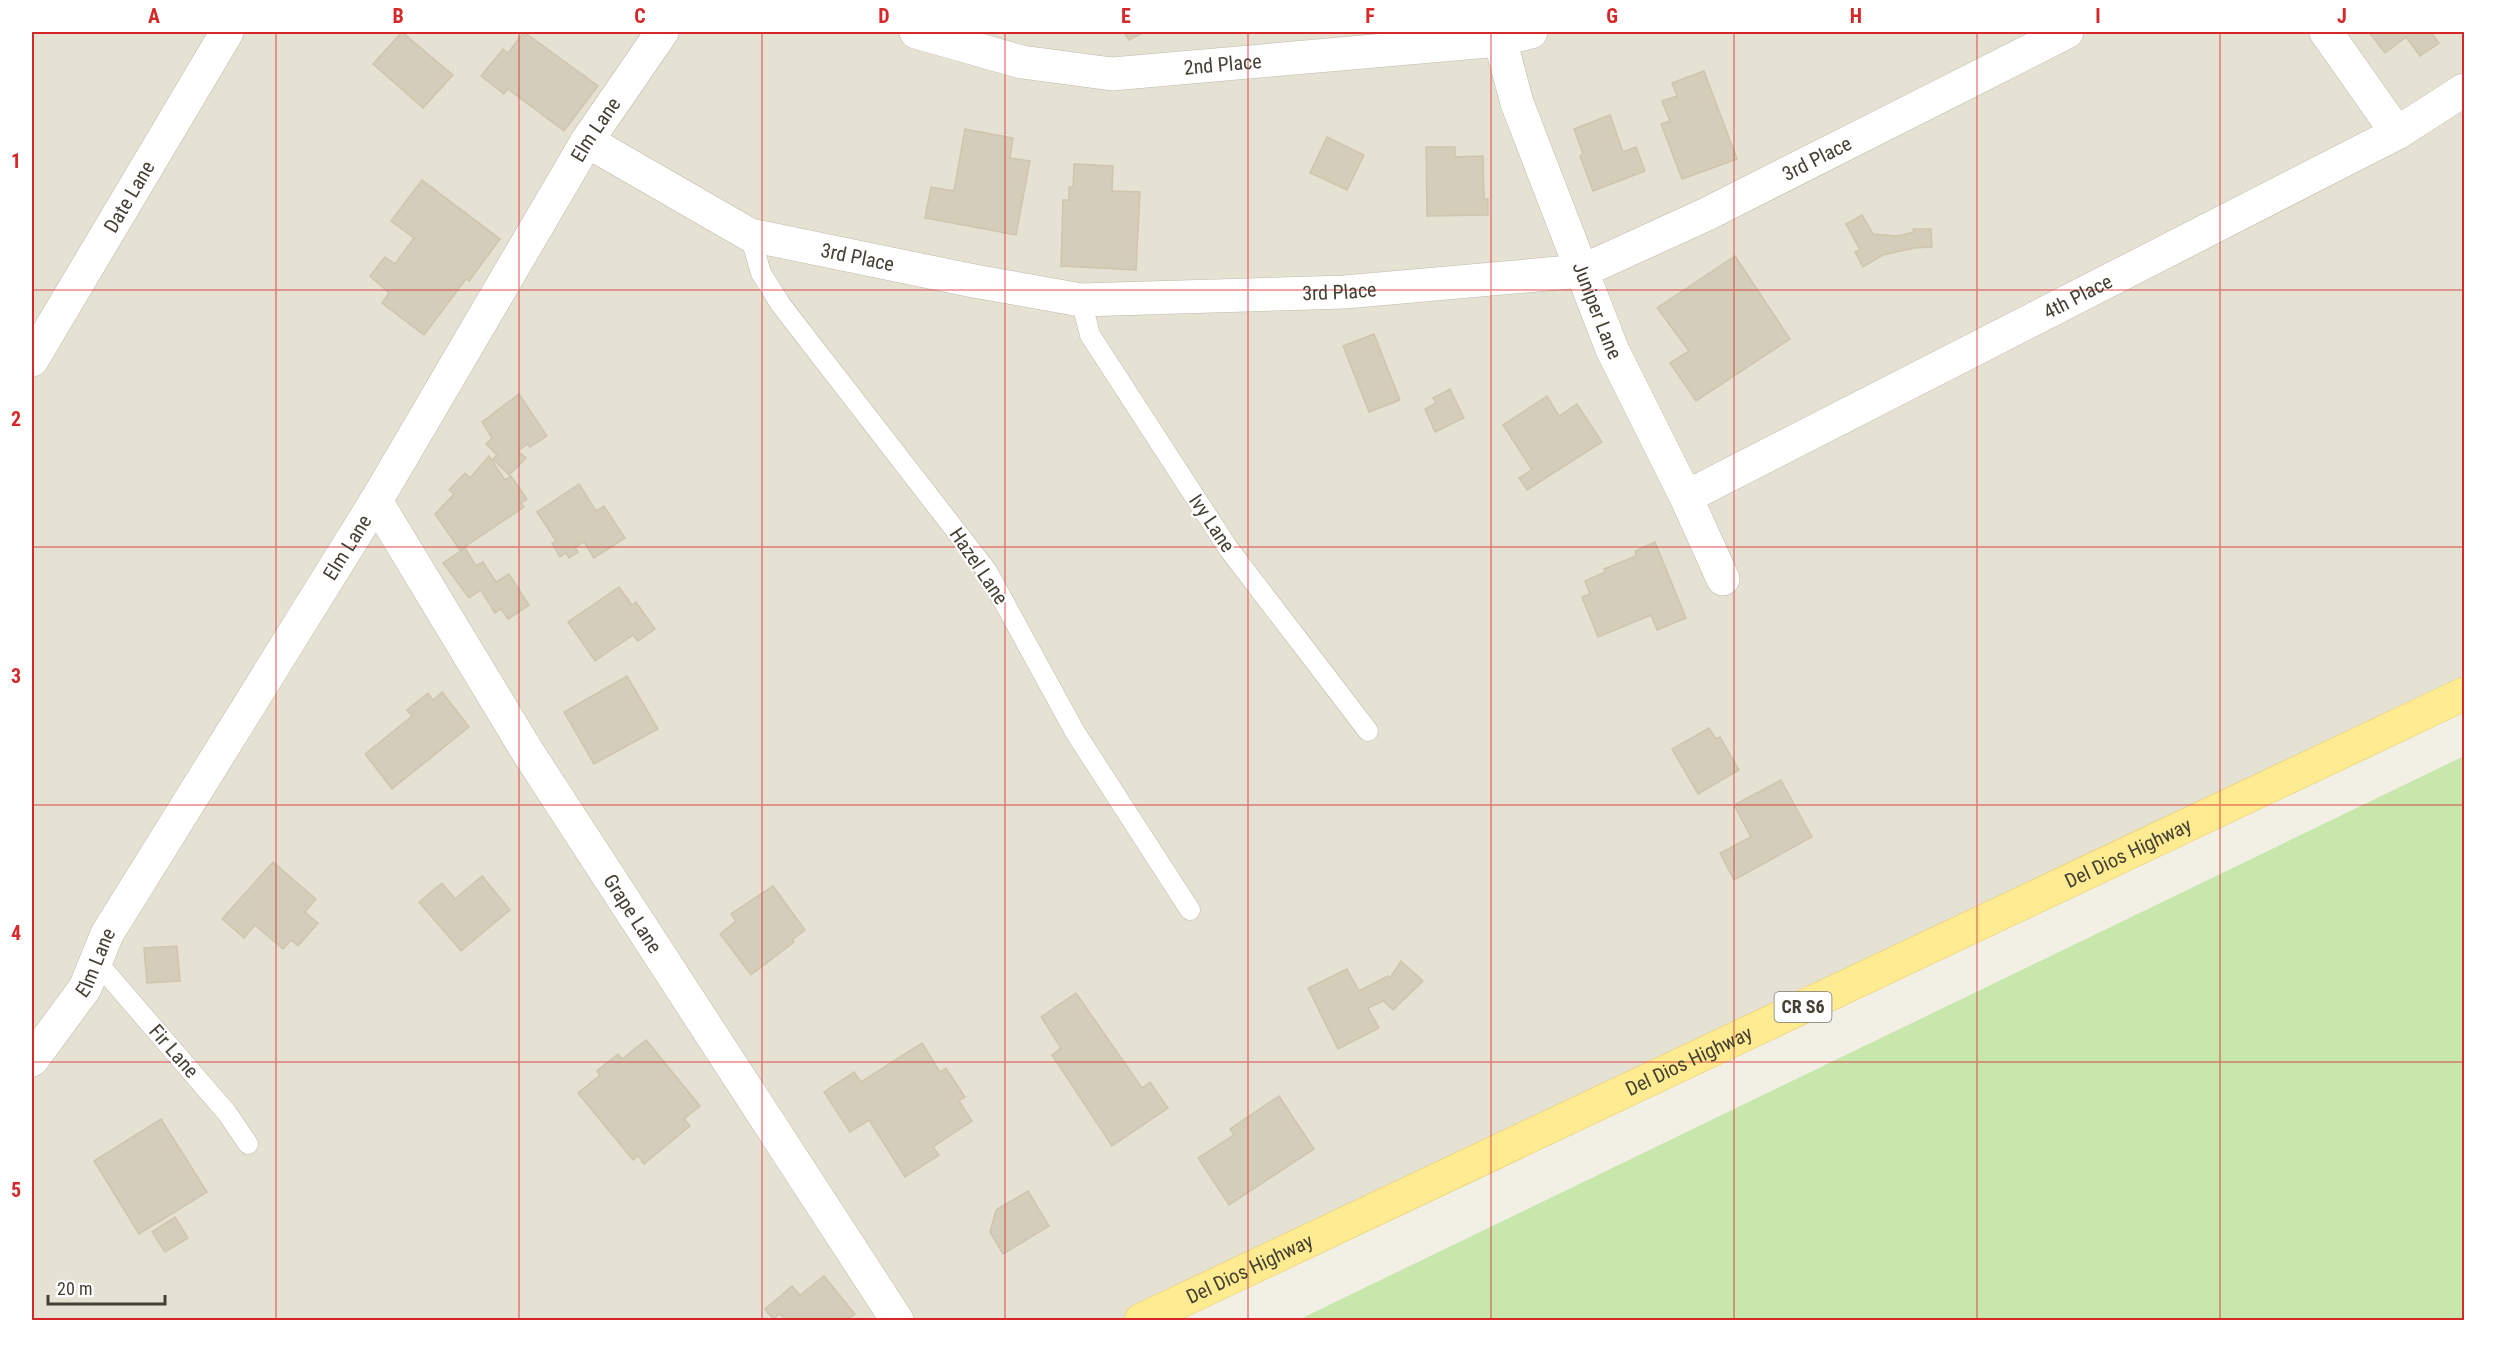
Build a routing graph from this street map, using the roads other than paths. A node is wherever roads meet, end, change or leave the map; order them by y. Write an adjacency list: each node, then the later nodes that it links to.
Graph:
1 (227, 32): 14 (street, Date Lane)
2 (662, 32): 10 (street, Elm Lane)
3 (916, 32): 7 (street, 2nd Place)
4 (1531, 32): 7 (street, 2nd Place)
5 (2067, 32): 12 (street, 3rd Place)
6 (2326, 32): 9 (street)
7 (1499, 36): 12 (street, Juniper Lane)
8 (2464, 90): 9 (street, 4th Place)
9 (2397, 133): 15 (street, 4th Place)
10 (587, 141): 11 (street, 3rd Place); 16 (street, Elm Lane)
11 (750, 235): 13 (street, 3rd Place); 20 (lane, Hazel Lane)
12 (1582, 271): 13 (street, 3rd Place); 15 (street, Juniper Lane)
13 (1081, 300): 19 (lane, Ivy Lane)
14 (32, 360)
15 (1686, 497): 17 (street, Juniper Lane)
16 (376, 501): 21 (street, Elm Lane); 24 (street, Grape Lane)
17 (1723, 579)
18 (2464, 694): 25 (main road, Del Dios Highway / CR S6)
19 (1368, 730)
20 (1190, 910)
21 (96, 961): 22 (street, Elm Lane); 23 (lane, Fir Lane)
22 (32, 1060)
23 (248, 1144)
24 (897, 1320)
25 (1140, 1320)

